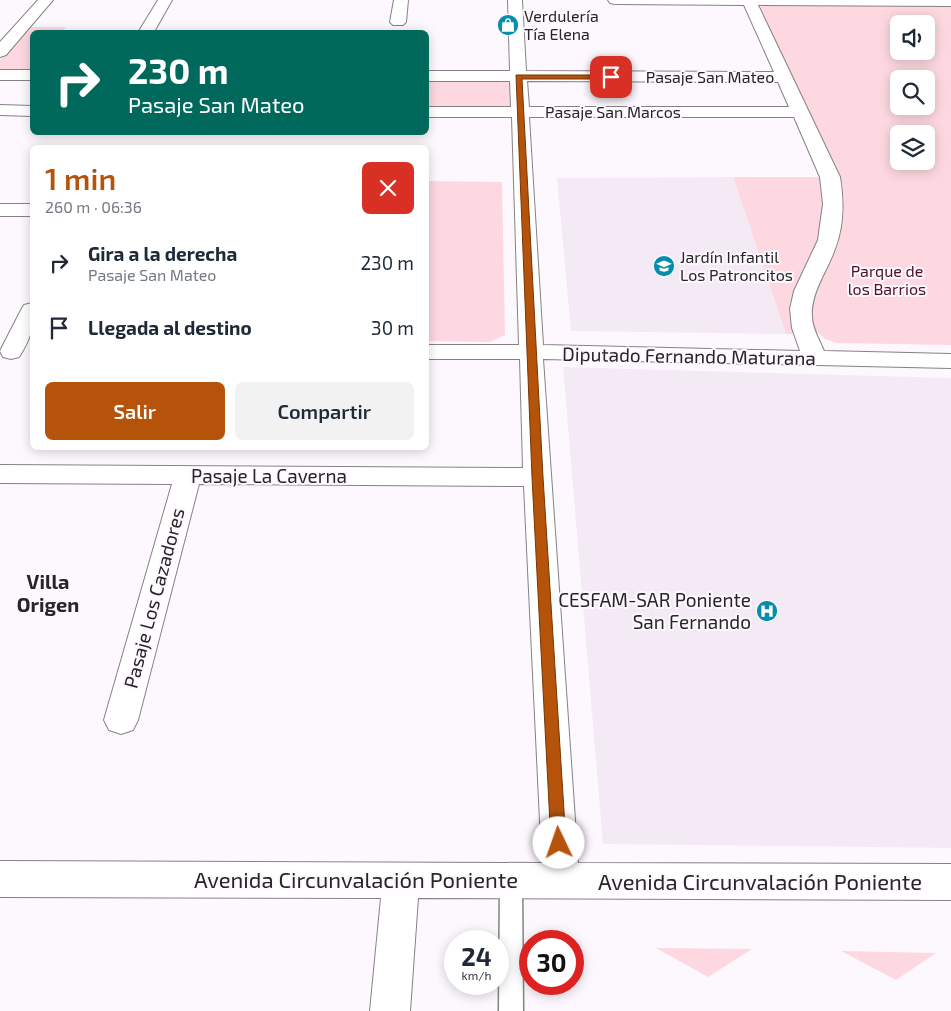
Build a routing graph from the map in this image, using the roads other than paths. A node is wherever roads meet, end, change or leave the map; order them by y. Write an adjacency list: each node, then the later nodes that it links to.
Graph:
1 (34, 0): 2 (street)
2 (45, 0): 12 (street)
3 (165, 0): 11 (street)
4 (401, 0): 10 (street)
5 (515, 0): 17 (street)
6 (615, 0): 7 (street)
7 (749, 1): 8 (street); 16 (street)
8 (818, 1): 9 (street)
9 (951, 2)
10 (398, 22)
11 (148, 30)
12 (0, 52)
13 (0, 75): 14 (street)
14 (30, 75)
15 (429, 76): 17 (street, Pasaje San Mateo)
16 (784, 77): 17 (street, Pasaje San Mateo); 23 (street)
17 (519, 81): 18 (street); 22 (street)
18 (429, 86)
19 (0, 110): 20 (street)
20 (30, 111)
21 (429, 112): 22 (street, Pasaje San Marcos)
22 (521, 112): 23 (street, Pasaje San Marcos); 29 (street)
23 (800, 112): 30 (street)
24 (0, 210): 25 (street)
25 (30, 210)
26 (30, 315): 27 (street)
27 (14, 352)
28 (429, 352): 29 (street, Diputado Fernando Maturana)
29 (532, 352): 30 (street, Diputado Fernando Maturana); 34 (street)
30 (816, 358): 31 (street, Diputado Fernando Maturana)
31 (951, 361)
32 (0, 474): 33 (street, Pasaje La Caverna)
33 (188, 476): 34 (street, Pasaje La Caverna); 35 (street, Pasaje Los Cazadores)
34 (537, 477): 39 (street)
35 (121, 720)
36 (0, 879): 37 (street, Avenida Circunvalación Poniente)
37 (401, 879): 38 (street, Avenida Circunvalación Poniente); 41 (street)
38 (510, 880): 39 (street, Avenida Circunvalación Poniente); 42 (lane)
39 (561, 882): 40 (street, Avenida Circunvalación Poniente)
40 (951, 882)
41 (390, 1011)
42 (511, 1011)

